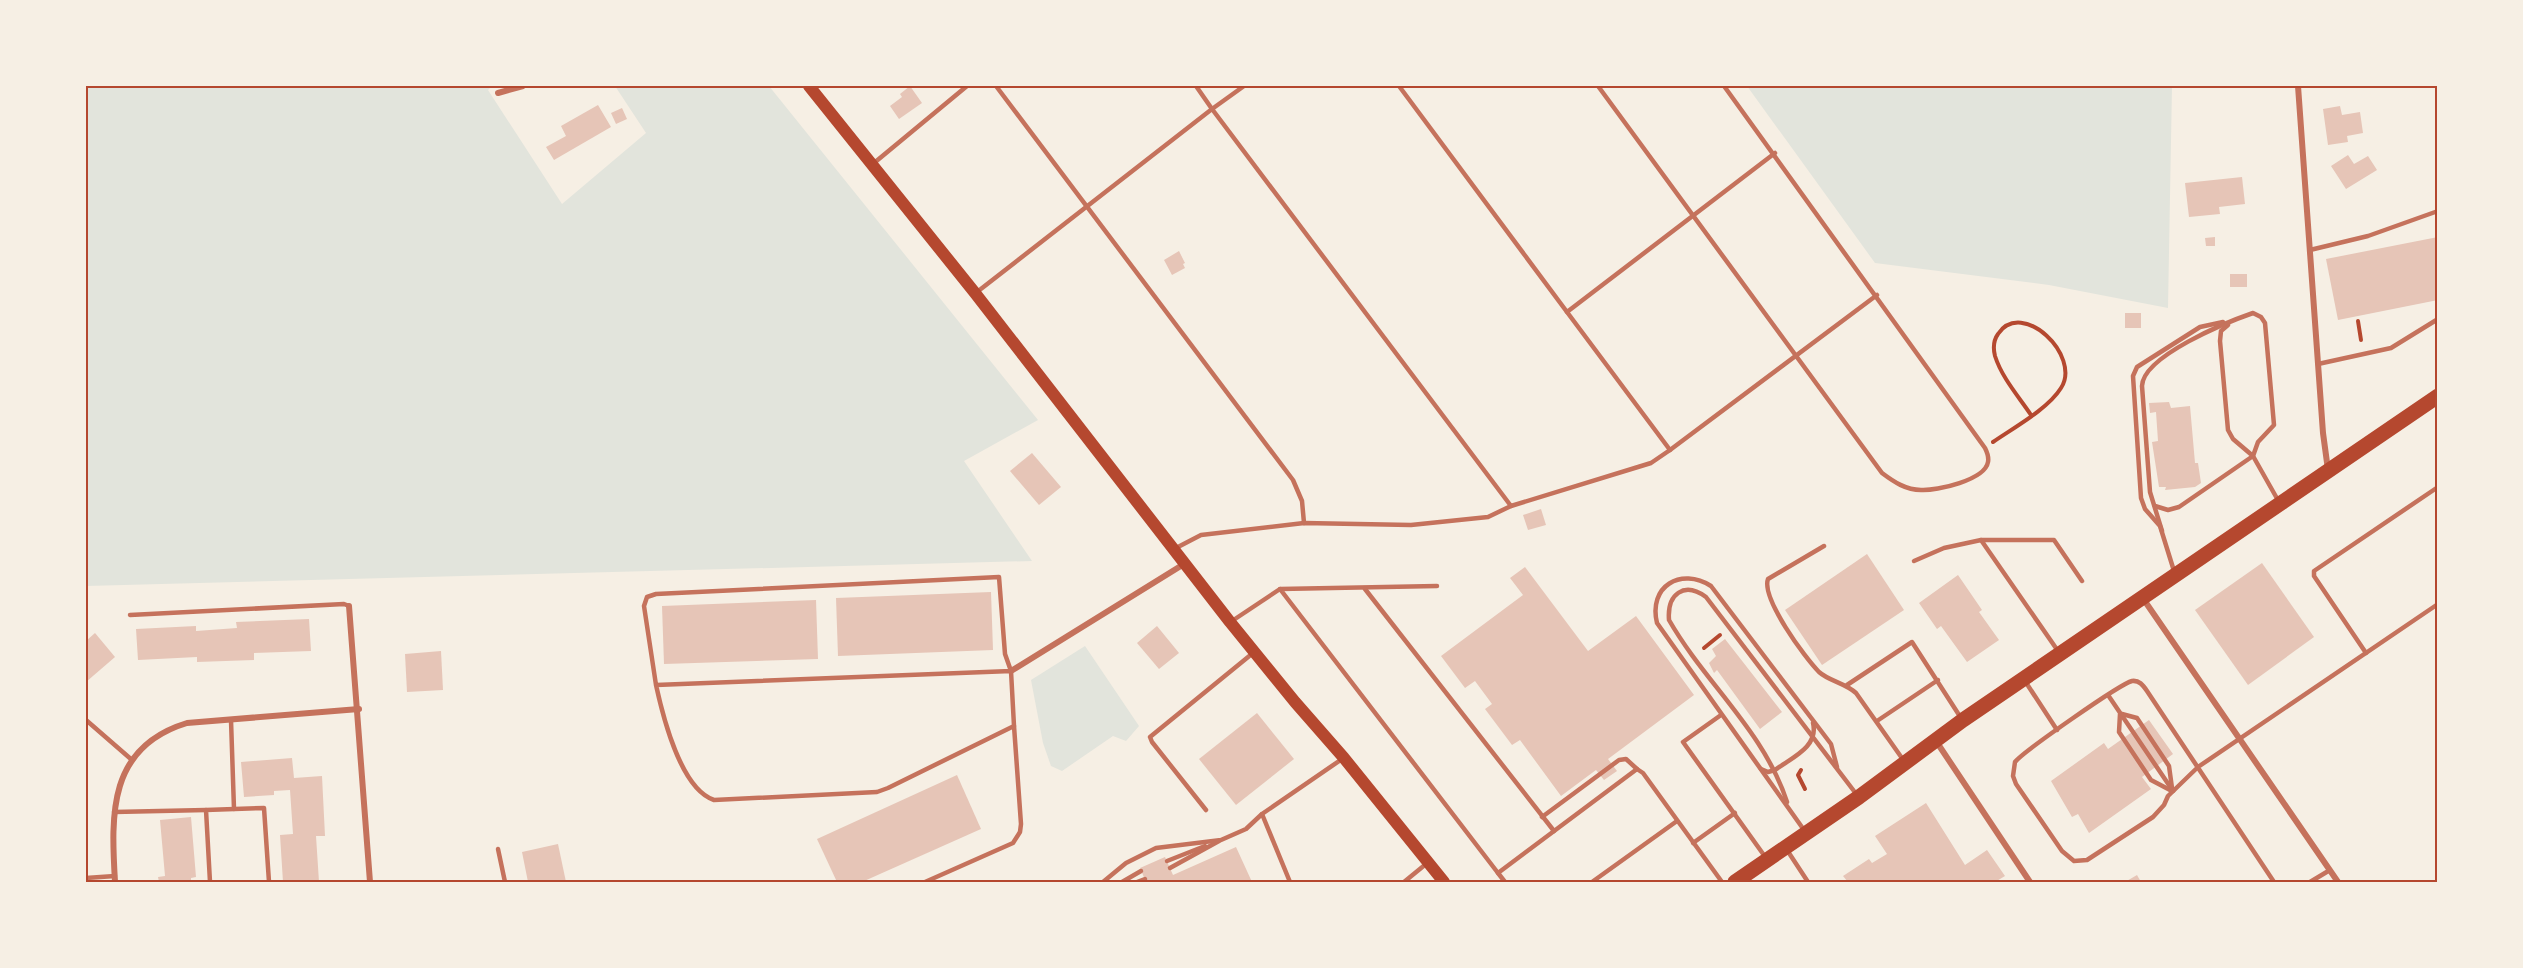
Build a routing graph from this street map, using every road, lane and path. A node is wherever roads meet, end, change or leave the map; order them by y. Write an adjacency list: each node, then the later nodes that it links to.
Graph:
1 (524, 86): 11 (street)
2 (809, 86): 14 (main road)
3 (968, 86): 14 (lane)
4 (996, 86): 15 (lane)
5 (1196, 86): 12 (lane)
6 (1244, 86): 12 (lane)
7 (1399, 86): 21 (lane)
8 (1598, 86): 17 (lane)
9 (1724, 86): 13 (lane)
10 (2298, 86): 18 (street)
11 (498, 93)
12 (1212, 109): 15 (lane); 36 (lane)
13 (1774, 153): 17 (lane); 20 (lane)
14 (872, 164): 19 (main road)
15 (1088, 206): 19 (lane); 38 (lane)
16 (2436, 210): 18 (lane)
17 (1694, 216): 21 (lane); 26 (lane)
18 (2310, 250): 27 (street)
19 (975, 293): 42 (main road)
20 (1877, 295): 26 (lane); 30 (lane)
21 (1567, 312): 31 (lane)
22 (2235, 319): 32 (lane); 32 (lane); 37 (lane); 39 (lane)
23 (2438, 319): 27 (lane)
24 (2358, 321): 25 (path)
25 (2361, 340)
26 (1796, 357): 30 (lane); 31 (lane)
27 (2318, 364): 33 (street)
28 (2438, 396): 33 (main road)
29 (2031, 415): 29 (path); 30 (path)
30 (1985, 448)
31 (1670, 450): 36 (lane)
32 (2253, 456): 35 (lane); 37 (lane)
33 (2328, 470): 35 (main road)
34 (2438, 487): 59 (lane)
35 (2279, 502): 45 (main road)
36 (1511, 506): 38 (lane)
37 (2155, 506): 39 (lane)
38 (1304, 523): 42 (lane)
39 (2162, 531): 45 (lane)
40 (1981, 540): 43 (lane); 46 (lane); 58 (lane)
41 (1824, 546): 63 (lane)
42 (1174, 549): 44 (main road)
43 (1914, 561)
44 (1185, 563): 54 (main road); 60 (street)
45 (2175, 573): 50 (main road)
46 (2082, 581)
47 (1437, 586): 49 (lane)
48 (1280, 589): 49 (lane); 54 (lane); 112 (lane)
49 (1365, 589): 98 (lane)
50 (2142, 597): 58 (main road); 77 (street)
51 (2438, 604): 59 (lane)
52 (349, 606): 53 (lane); 66 (street)
53 (130, 615)
54 (1230, 622): 56 (main road)
55 (1724, 632): 57 (path)
56 (1254, 652): 79 (main road); 94 (lane)
57 (1707, 652)
58 (2060, 653): 61 (main road)
59 (2366, 653): 77 (lane)
60 (1011, 671): 64 (lane); 64 (lane); 74 (lane)
61 (2023, 679): 72 (main road); 75 (lane)
62 (1938, 680): 63 (lane); 72 (lane); 73 (lane)
63 (1847, 684): 73 (lane)
64 (656, 685): 74 (lane)
65 (2108, 695): 67 (lane); 75 (lane); 83 (lane)
66 (358, 709): 71 (street); 119 (street)
67 (2120, 713): 89 (lane); 89 (lane); 89 (lane)
68 (1721, 715): 69 (lane); 84 (lane); 96 (lane)
69 (1811, 718): 76 (lane); 85 (lane)
70 (86, 720): 80 (lane)
71 (231, 720): 80 (street); 92 (lane)
72 (1963, 720): 78 (main road)
73 (1877, 722): 81 (lane)
74 (1014, 726): 121 (lane)
75 (2058, 730): 89 (lane)
76 (1813, 738): 85 (lane); 87 (lane); 87 (lane)
77 (2240, 739): 83 (lane); 110 (street)
78 (1936, 740): 81 (main road); 132 (street)
79 (1344, 758): 97 (lane); 108 (main road)
80 (132, 760): 95 (street)
81 (1905, 764): 90 (main road)
82 (1808, 765): 88 (path)
83 (2198, 766): 89 (lane); 133 (lane)
84 (1758, 767): 87 (lane); 91 (lane)
85 (1837, 767): 90 (lane)
86 (1637, 769): 98 (lane); 99 (lane); 100 (lane)
87 (1775, 770): 91 (lane)
88 (1805, 789)
89 (2173, 791)
90 (1859, 797): 101 (main road)
91 (1789, 806): 101 (lane)
92 (234, 809): 93 (lane); 118 (lane)
93 (206, 810): 95 (lane); 117 (lane)
94 (1206, 810)
95 (114, 812): 114 (street)
96 (1735, 813): 103 (lane); 106 (lane)
97 (1262, 814): 102 (lane); 125 (lane)
98 (1542, 817): 100 (lane)
99 (1677, 821): 103 (lane); 129 (lane)
100 (1554, 831): 112 (lane)
101 (1807, 834): 104 (main road)
102 (1221, 840): 107 (lane); 109 (lane); 122 (lane)
103 (1693, 843): 130 (lane)
104 (1785, 848): 106 (main road); 131 (lane)
105 (498, 849): 120 (lane)
106 (1768, 860): 116 (main road)
107 (1167, 861)
108 (1428, 862): 126 (lane); 127 (main road)
109 (1170, 868)
110 (2330, 870): 134 (lane); 135 (street)
111 (1142, 871): 123 (lane)
112 (1498, 873): 128 (lane)
113 (86, 878): 114 (lane)
114 (115, 879)
115 (1145, 879): 124 (lane)
116 (1740, 881)
117 (210, 882)
118 (269, 882)
119 (370, 882)
120 (505, 882)
121 (925, 882)
122 (1103, 882)
123 (1122, 882)
124 (1137, 882)
125 (1290, 882)
126 (1404, 882)
127 (1444, 882)
128 (1505, 882)
129 (1592, 882)
130 (1722, 882)
131 (1808, 882)
132 (2030, 882)
133 (2274, 882)
134 (2310, 882)
135 (2338, 882)

